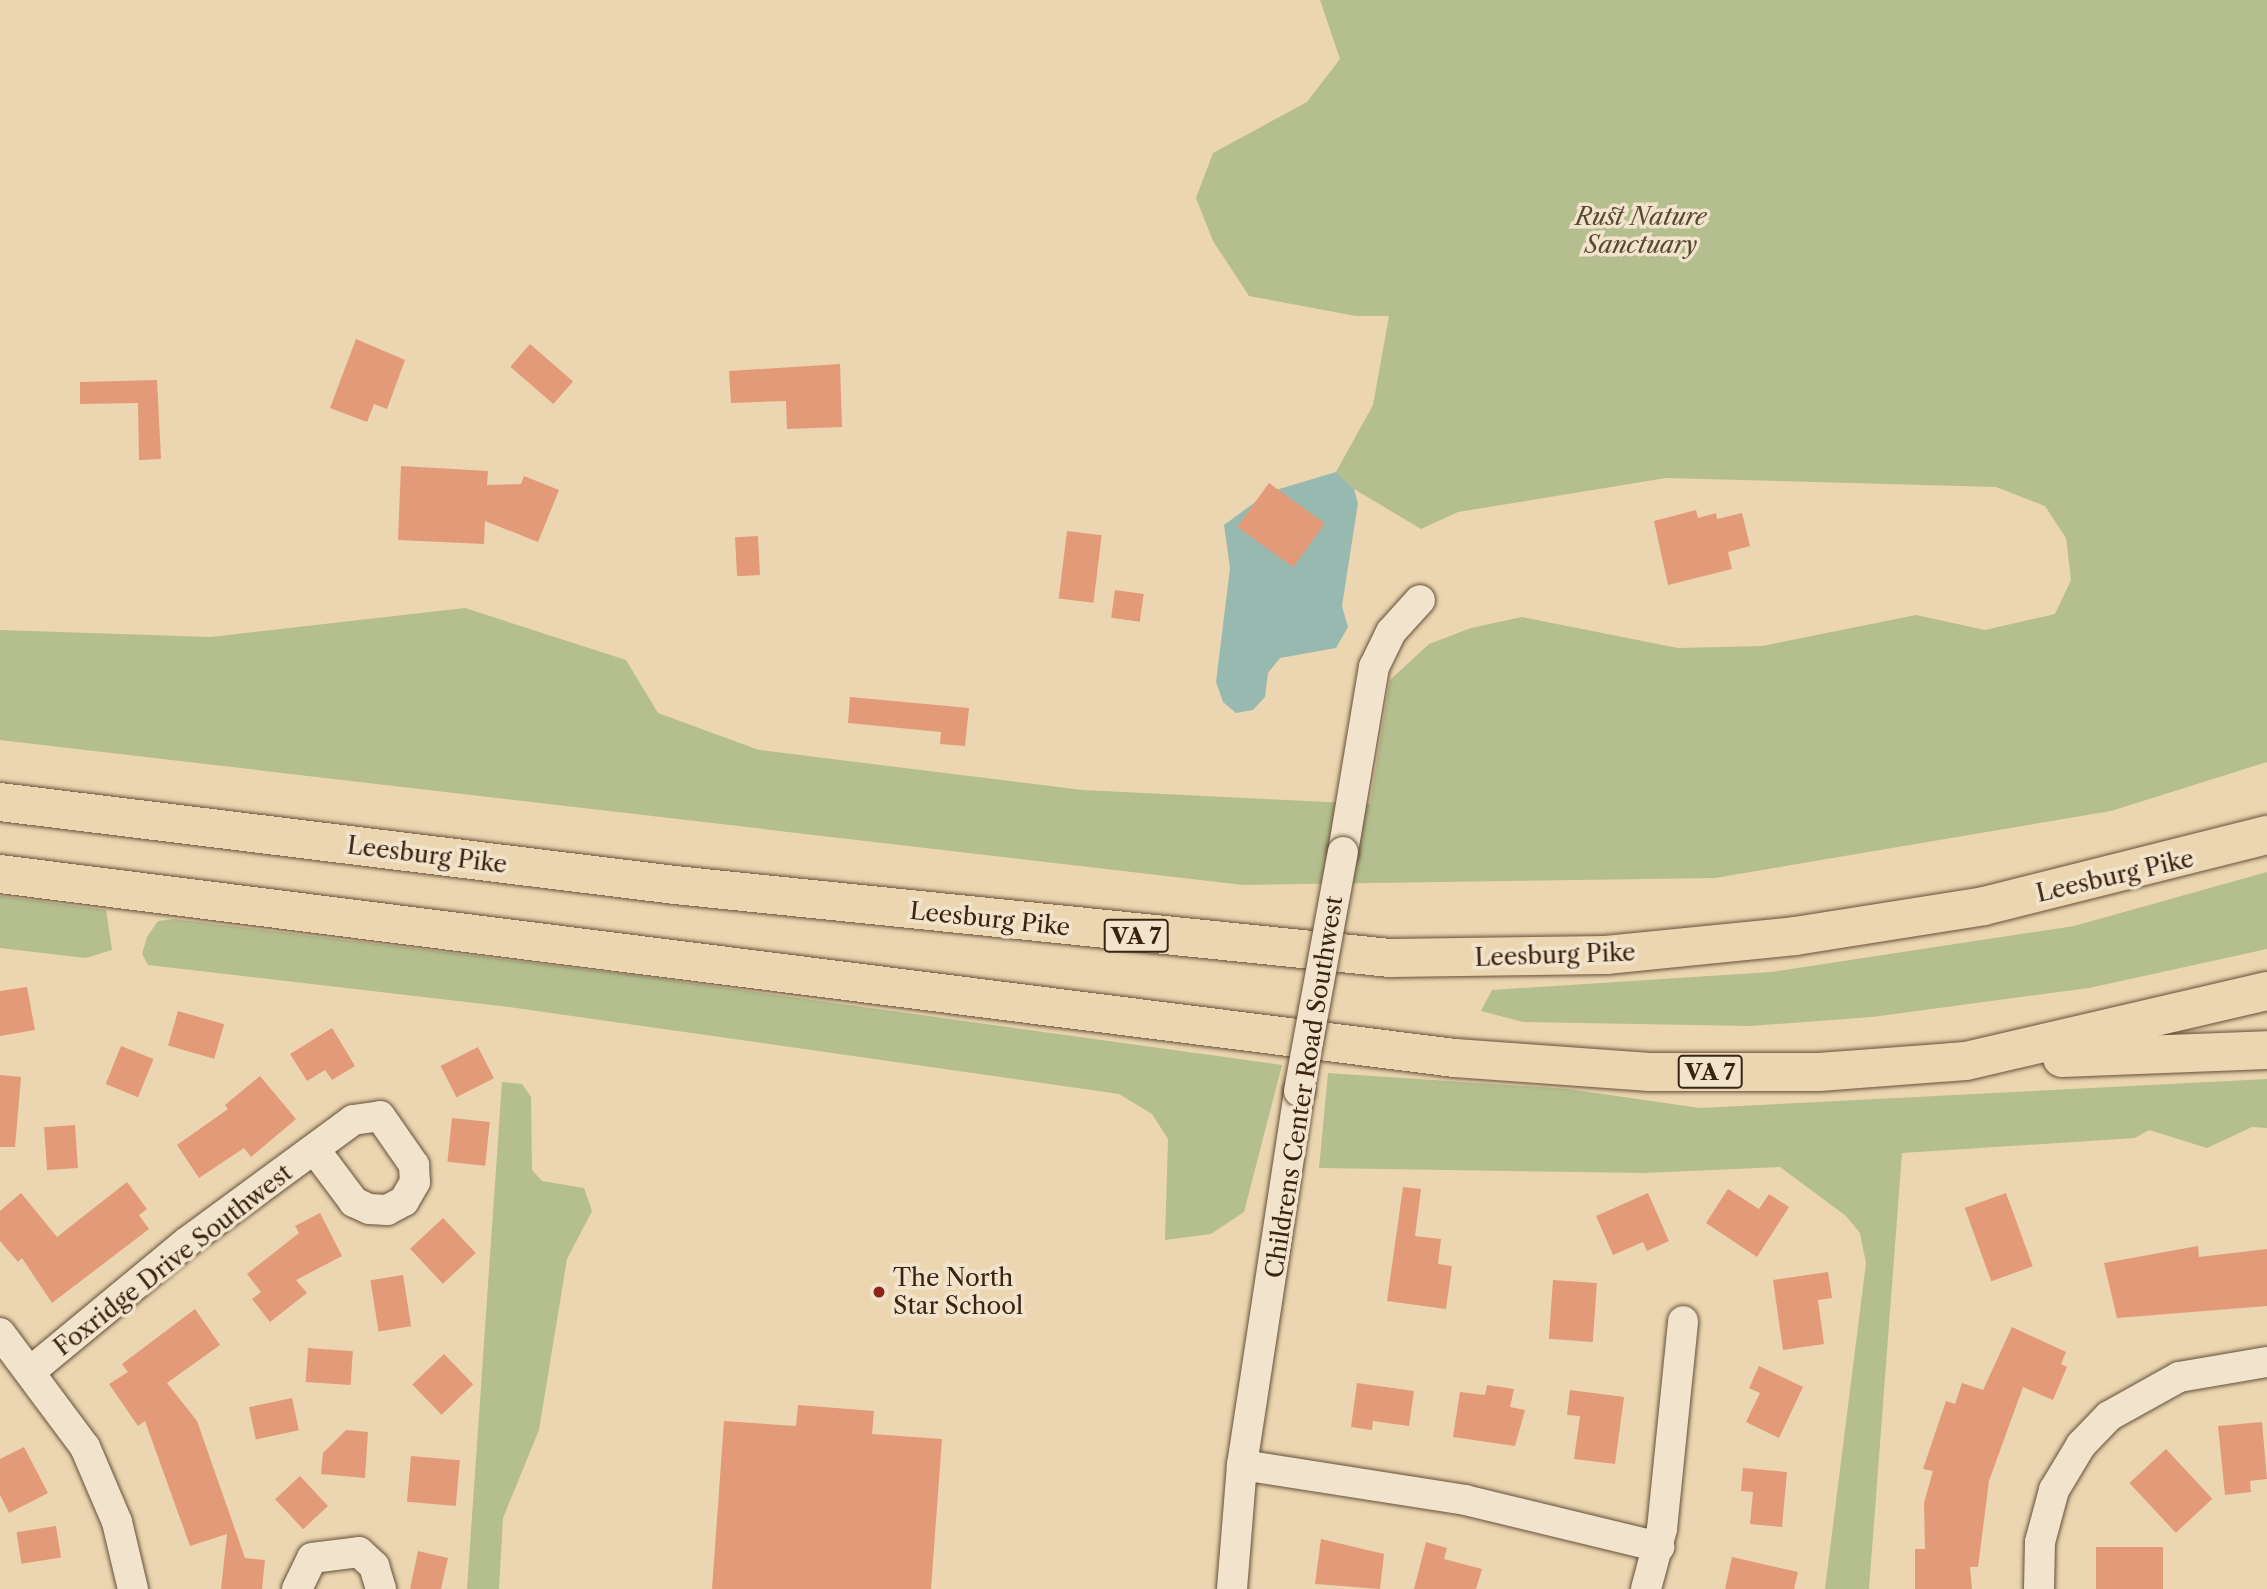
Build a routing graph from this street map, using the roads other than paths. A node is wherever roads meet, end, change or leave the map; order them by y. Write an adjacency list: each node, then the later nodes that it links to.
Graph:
1 (1420, 600): 13 (street, Childrens Center Road Southwest, bridge)
2 (0, 802): 3 (highway, Leesburg Pike / VA 7)
3 (2267, 835)
4 (0, 874): 7 (highway, VA 7)
5 (2267, 990): 7 (highway, VA 7)
6 (2267, 1050): 7 (highway)
7 (1966, 1061)
8 (315, 1150): 12 (street, Foxridge Drive Southwest)
9 (1683, 1321): 14 (street)
10 (0, 1333): 12 (street, Foxridge Drive Southwest)
11 (2267, 1362): 20 (street)
12 (31, 1371): 15 (street, Foxridge Drive Southwest)
13 (1242, 1465): 14 (street); 18 (street, Childrens Center Road Southwest)
14 (1659, 1547): 19 (street)
15 (133, 1589)
16 (298, 1589): 17 (street)
17 (381, 1589)
18 (1232, 1589)
19 (1646, 1589)
20 (2039, 1589)

